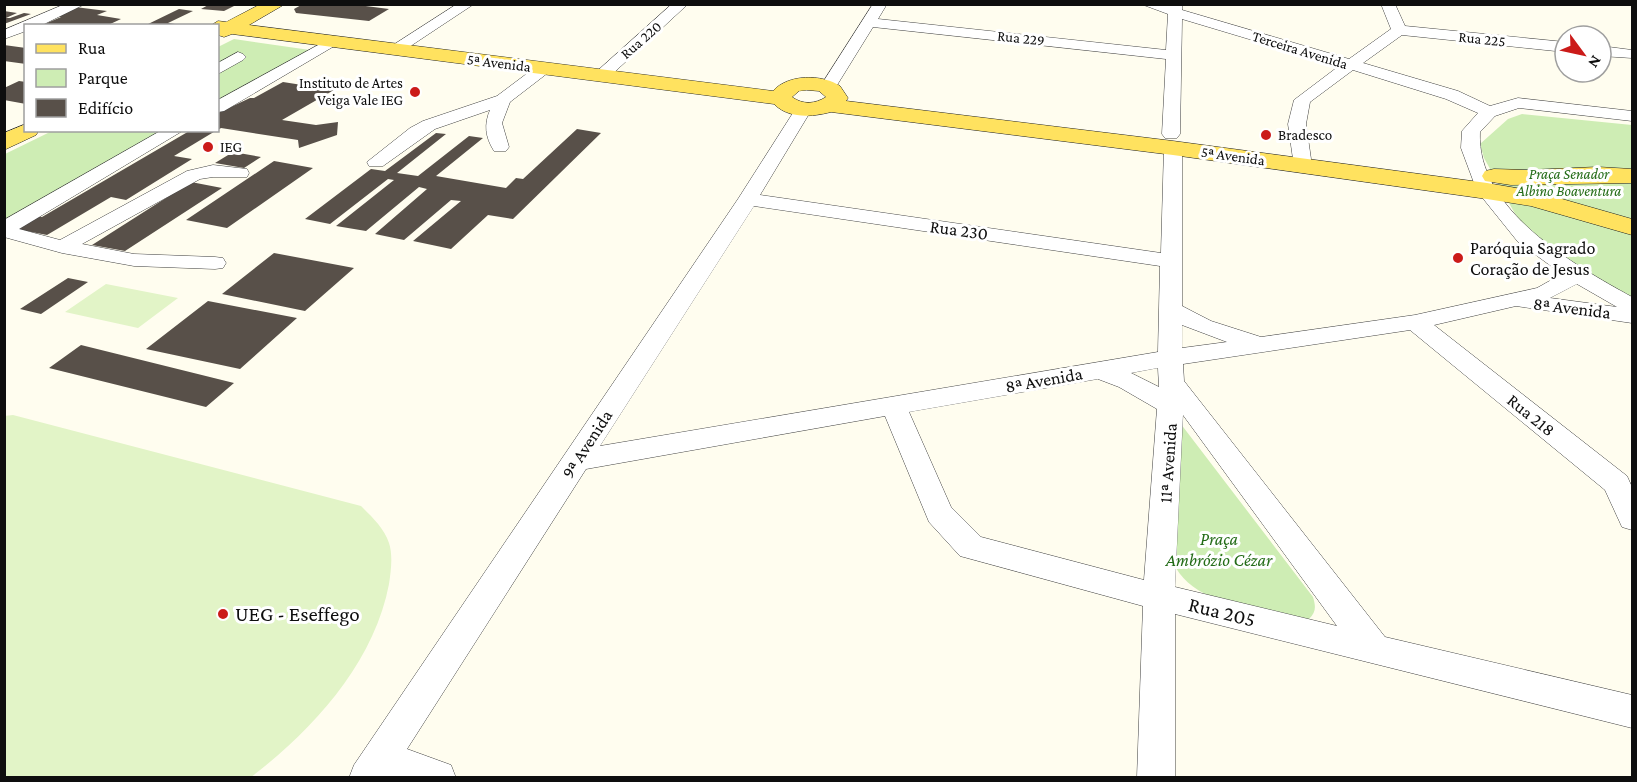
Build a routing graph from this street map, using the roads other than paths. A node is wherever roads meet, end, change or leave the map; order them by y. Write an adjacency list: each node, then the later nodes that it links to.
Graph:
1 (78, 4): 12 (street)
2 (263, 4): 14 (street)
3 (276, 4): 9 (main road)
4 (467, 4): 20 (street)
5 (681, 4): 32 (street, Rua 220)
6 (880, 4): 11 (street, 9ª Avenida)
7 (1148, 4): 10 (street, Terceira Avenida)
8 (1388, 4): 17 (street)
9 (250, 11): 15 (main road); 20 (main road, 5ª Avenida)
10 (1175, 15): 26 (street, 11ª Avenida); 29 (street, Terceira Avenida)
11 (869, 22): 26 (street, Rua 229); 34 (street, 9ª Avenida)
12 (31, 24)
13 (24, 27): 18 (street)
14 (219, 28)
15 (219, 28)
16 (219, 29): 19 (main road, 5ª Avenida)
17 (1399, 30): 22 (street, Rua 225); 29 (street)
18 (4, 35)
19 (306, 39): 21 (main road, 5ª Avenida); 24 (street)
20 (412, 39): 23 (street); 32 (main road, 5ª Avenida)
21 (331, 42): 23 (main road, 5ª Avenida); 36 (street)
22 (1553, 46)
23 (395, 50): 31 (main road, 5ª Avenida)
24 (284, 51)
25 (1613, 52): 27 (street)
26 (1173, 54): 46 (street, 11ª Avenida)
27 (1632, 54)
28 (238, 57): 30 (street)
29 (1350, 66): 33 (street, Terceira Avenida); 49 (street)
30 (219, 68)
31 (543, 69): 32 (main road, 5ª Avenida); 35 (street)
32 (607, 70): 34 (main road, 5ª Avenida)
33 (1452, 95): 37 (street, Terceira Avenida); 38 (street, Terceira Avenida)
34 (812, 97): 46 (main road, 5ª Avenida); 55 (street, 9ª Avenida)
35 (503, 100): 48 (street); 50 (street)
36 (221, 102)
37 (1518, 103): 38 (street); 40 (street, Terceira Avenida)
38 (1489, 112): 54 (street)
39 (24, 115): 41 (main road)
40 (1632, 116)
41 (4, 124)
42 (24, 125): 45 (street)
43 (24, 132): 47 (main road)
44 (173, 132): 58 (street)
45 (4, 135)
46 (1172, 141): 49 (main road, 5ª Avenida); 59 (street, 11ª Avenida)
47 (4, 143)
48 (500, 147)
49 (1302, 159): 54 (main road, 5ª Avenida)
50 (376, 162)
51 (240, 173): 58 (street)
52 (1542, 176): 53 (main road, 5ª Avenida); 54 (main road, 5ª Avenida); 56 (main road)
53 (1632, 176)
54 (1484, 182): 56 (main road, 5ª Avenida); 61 (street)
55 (748, 199): 59 (street, Rua 230); 71 (street, 9ª Avenida)
56 (1558, 206): 57 (main road, 5ª Avenida)
57 (1632, 227)
58 (62, 247): 60 (street)
59 (1171, 261): 64 (street, 11ª Avenida)
60 (215, 263)
61 (1575, 274): 62 (street, 8ª Avenida); 63 (street)
62 (1512, 300): 65 (street, 8ª Avenida); 66 (street, 8ª Avenida)
63 (1632, 306)
64 (1172, 310): 67 (street); 69 (street, 11ª Avenida)
65 (1632, 316)
66 (1415, 322): 67 (street, 8ª Avenida); 72 (street, Rua 218)
67 (1264, 345): 69 (street, 8ª Avenida)
68 (1102, 371): 69 (street, 8ª Avenida); 69 (street); 70 (street, 8ª Avenida)
69 (1171, 382): 74 (street, 11ª Avenida); 75 (street)
70 (894, 406): 71 (street, 8ª Avenida); 74 (street, Rua 205)
71 (577, 460): 77 (street, 9ª Avenida)
72 (1625, 486): 73 (street, Rua 218)
73 (1632, 519)
74 (1159, 597): 75 (street, Rua 205); 79 (street, 11ª Avenida)
75 (1374, 649): 76 (street, Rua 205)
76 (1632, 712)
77 (374, 768): 78 (street)
78 (438, 777)
79 (1156, 777)

